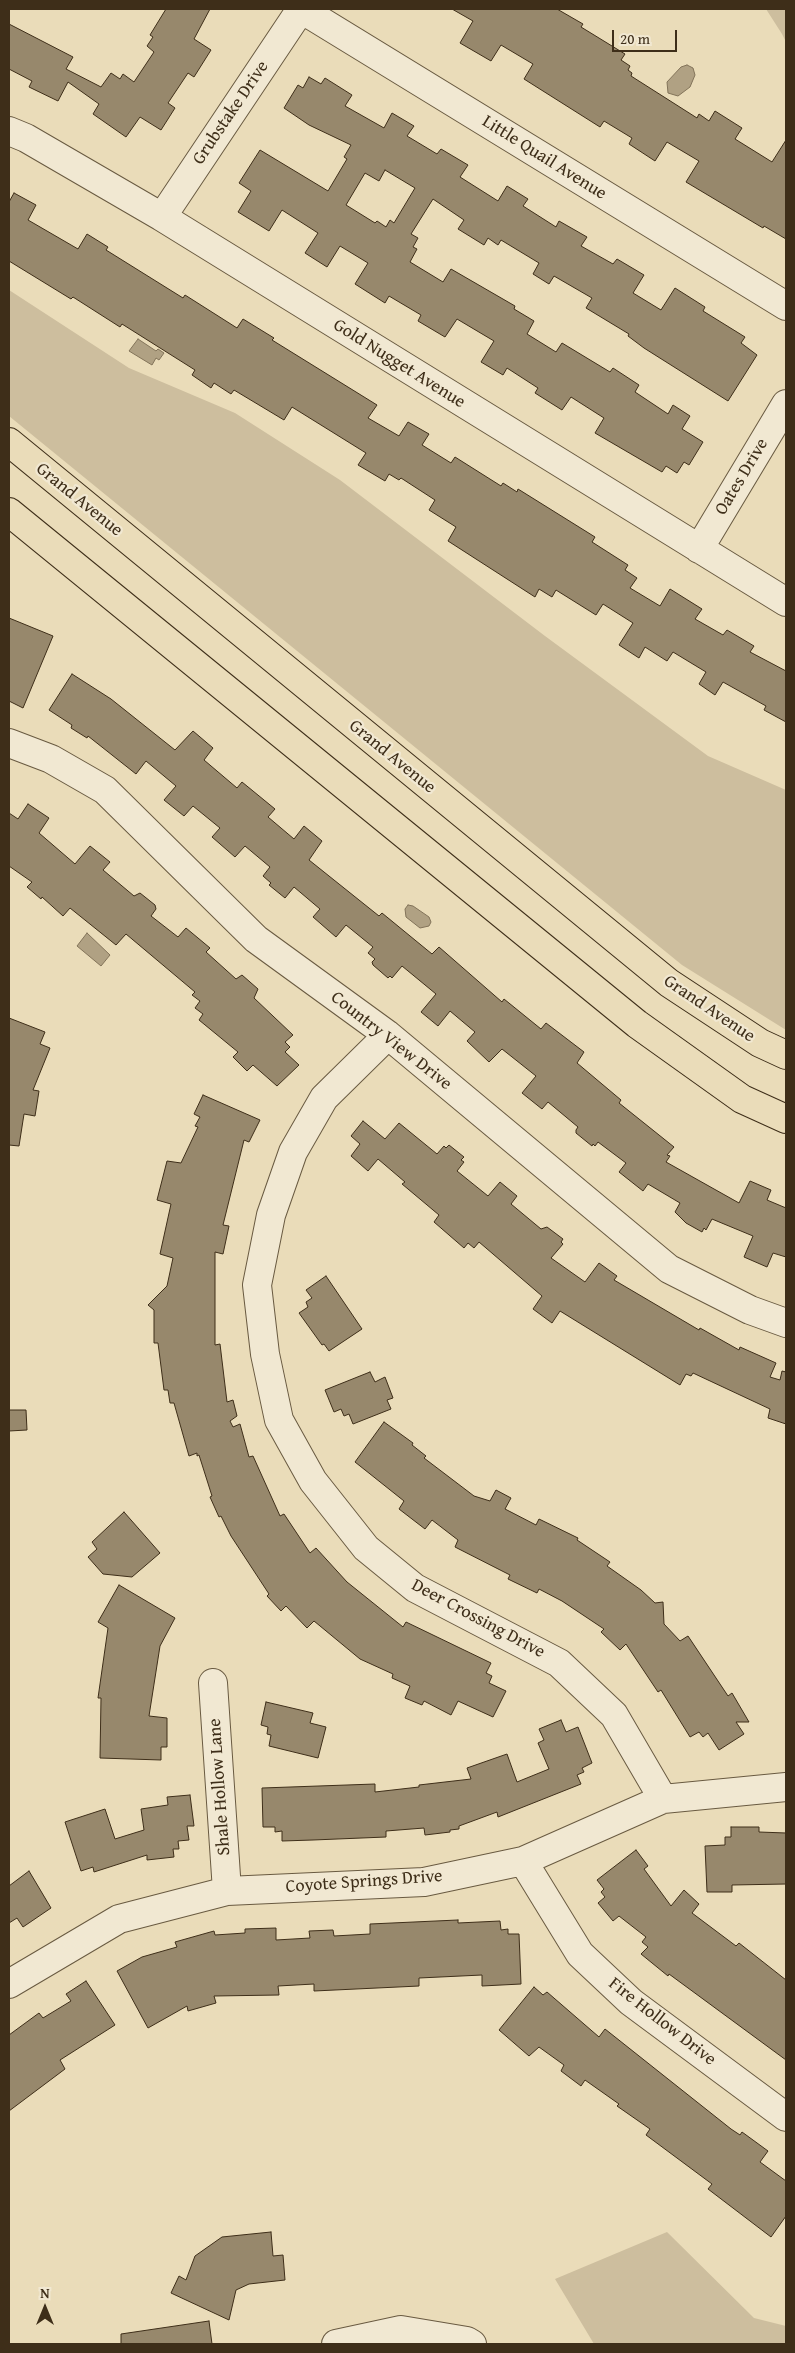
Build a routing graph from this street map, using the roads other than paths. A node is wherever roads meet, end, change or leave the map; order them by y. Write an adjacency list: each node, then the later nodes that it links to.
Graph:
1 (301, 9): 3 (street, Grubstake Drive); 4 (street, Little Quail Avenue)
2 (9, 131): 3 (street, Gold Nugget Avenue)
3 (162, 216): 8 (street, Gold Nugget Avenue)
4 (786, 306)
5 (786, 404): 8 (street, Oates Drive)
6 (9, 442): 12 (main road, Grand Avenue)
7 (9, 512): 13 (main road)
8 (699, 549): 9 (street, Gold Nugget Avenue)
9 (786, 602)
10 (9, 743): 11 (street, Country View Drive)
11 (388, 1035): 14 (street, Country View Drive); 17 (street, Deer Crossing Drive)
12 (786, 1055)
13 (786, 1119)
14 (786, 1323)
15 (213, 1683): 19 (street, Shale Hollow Lane)
16 (786, 1787): 17 (street, Coyote Springs Drive)
17 (664, 1799): 18 (street, Coyote Springs Drive)
18 (523, 1861): 19 (street, Coyote Springs Drive); 21 (street, Fire Hollow Drive)
19 (227, 1891): 20 (street, Coyote Springs Drive)
20 (9, 1984)
21 (786, 2117)
22 (336, 2344): 23 (street)
23 (472, 2344)

